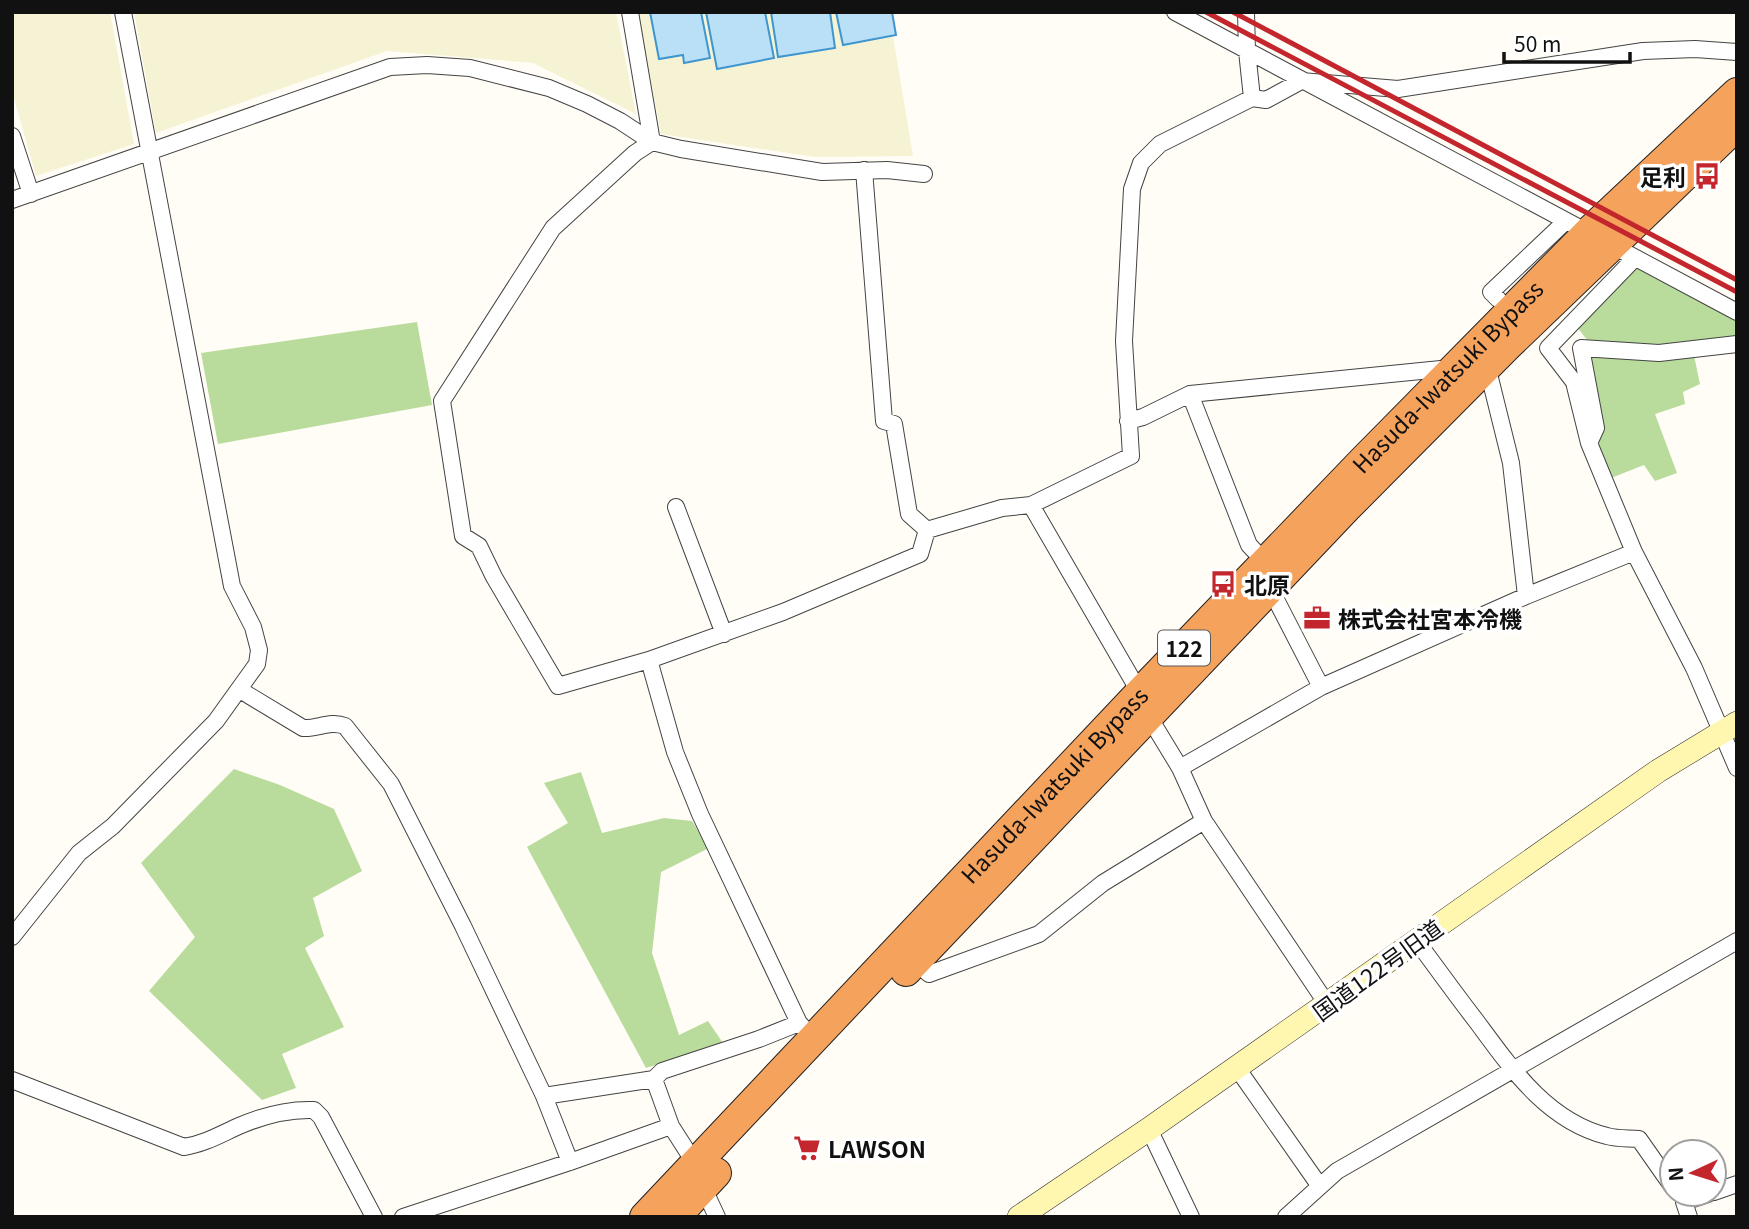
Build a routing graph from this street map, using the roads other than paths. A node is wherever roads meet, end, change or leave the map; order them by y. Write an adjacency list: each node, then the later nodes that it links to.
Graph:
1 (123, 12): 13 (street)
2 (630, 12): 12 (street)
3 (1175, 12): 5 (street)
4 (1246, 12): 5 (street)
5 (1247, 51): 7 (street); 9 (street)
6 (1737, 52): 7 (street)
7 (1301, 81): 9 (street); 18 (street)
8 (1737, 93): 18 (highway, Hasuda-Iwatsuki Bypass / 122)
9 (1252, 98): 25 (street)
10 (1737, 125): 18 (highway, Hasuda-Iwatsuki Bypass / 122)
11 (12, 136): 16 (street)
12 (652, 142): 13 (street); 14 (street); 34 (street)
13 (149, 153): 16 (street); 36 (street)
14 (864, 170): 15 (street); 29 (street)
15 (924, 174)
16 (31, 194): 17 (street)
17 (12, 200)
18 (1600, 239): 19 (street); 20 (street); 22 (highway, Hasuda-Iwatsuki Bypass / 122); 23 (highway, Hasuda-Iwatsuki Bypass / 122); 26 (street)
19 (1498, 299)
20 (1737, 312)
21 (1737, 344): 26 (street)
22 (1487, 366): 31 (highway, Hasuda-Iwatsuki Bypass / 122); 32 (street)
23 (1455, 368): 24 (street); 31 (highway, Hasuda-Iwatsuki Bypass / 122)
24 (1190, 394): 25 (street); 31 (street)
25 (1128, 421): 27 (street)
26 (1589, 443): 30 (street)
27 (1031, 505): 29 (street); 37 (street)
28 (676, 507): 33 (street)
29 (927, 530): 33 (street)
30 (1633, 552): 32 (street); 38 (street)
31 (1268, 575): 35 (street); 37 (highway, Hasuda-Iwatsuki Bypass / 122)
32 (1525, 596): 35 (street)
33 (724, 634): 34 (street)
34 (649, 660): 47 (street)
35 (1321, 687): 39 (street)
36 (240, 690): 42 (street); 52 (street)
37 (1145, 705): 39 (street); 45 (highway, Hasuda-Iwatsuki Bypass / 122); 47 (highway, Hasuda-Iwatsuki Bypass / 122)
38 (1729, 728): 40 (street); 43 (street, 国道122号旧道)
39 (1180, 768): 41 (street)
40 (1737, 768)
41 (1204, 821): 45 (street); 46 (street)
42 (12, 937)
43 (1416, 940): 46 (street, 国道122号旧道); 49 (street)
44 (1737, 941): 49 (street)
45 (915, 962): 57 (highway, Hasuda-Iwatsuki Bypass / 122)
46 (1327, 1004): 48 (street, 国道122号旧道)
47 (806, 1031): 50 (street); 57 (highway, Hasuda-Iwatsuki Bypass / 122)
48 (1237, 1068): 54 (street, 国道122号旧道); 58 (street)
49 (1512, 1070): 56 (street); 58 (street)
50 (654, 1079): 52 (street); 53 (street)
51 (12, 1080): 59 (street)
52 (544, 1096): 55 (street)
53 (671, 1126): 55 (street); 57 (street)
54 (1149, 1129): 64 (street, 国道122号旧道); 65 (street)
55 (569, 1163): 60 (street)
56 (1658, 1166)
57 (700, 1176): 61 (highway, Hasuda-Iwatsuki Bypass / 122); 62 (highway, Hasuda-Iwatsuki Bypass / 122); 63 (street)
58 (1319, 1185): 66 (street)
59 (373, 1217)
60 (403, 1217)
61 (645, 1217)
62 (675, 1217)
63 (717, 1217)
64 (1019, 1217)
65 (1191, 1217)
66 (1286, 1217)

